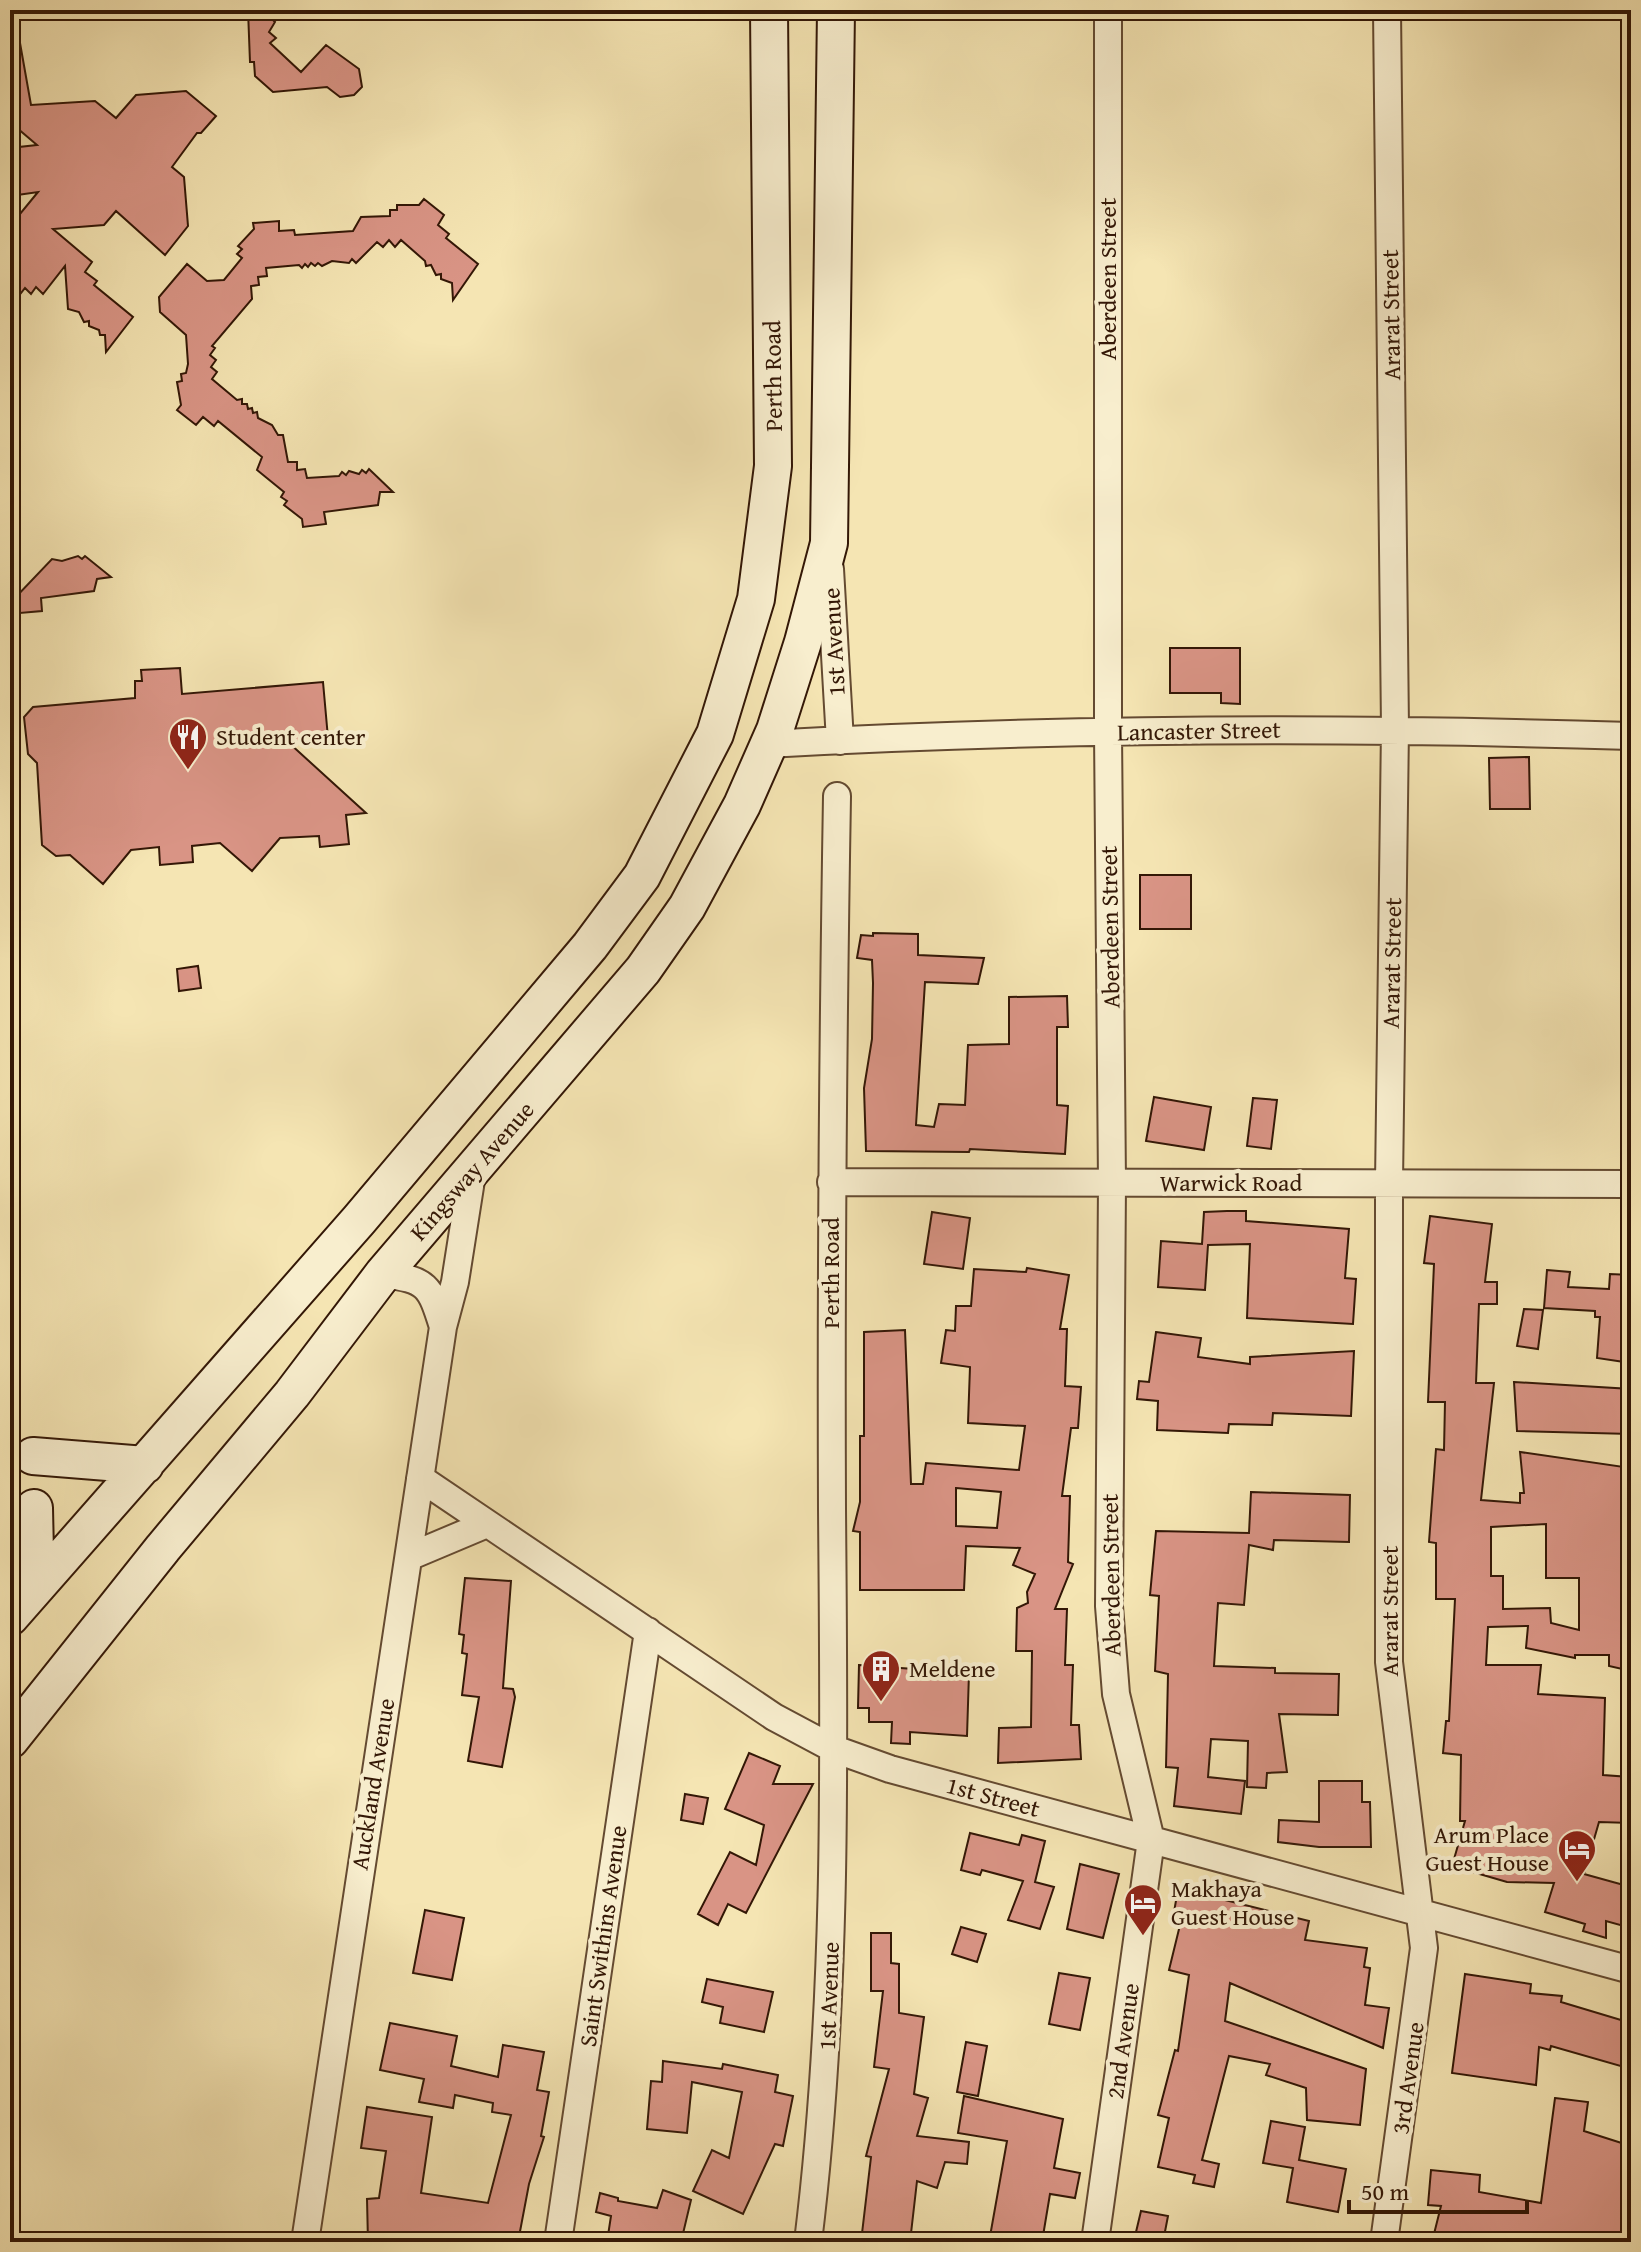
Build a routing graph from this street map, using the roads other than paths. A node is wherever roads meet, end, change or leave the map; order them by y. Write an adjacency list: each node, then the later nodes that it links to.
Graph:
1 (769, 10): 20 (main road, Perth Road)
2 (836, 10): 5 (main road)
3 (1108, 10): 7 (street, Aberdeen Street)
4 (1387, 10): 6 (street, Ararat Street)
5 (829, 543): 9 (street, 1st Avenue); 10 (main road, Kingsway Avenue)
6 (1395, 728): 7 (street, Lancaster Street); 8 (street, Lancaster Street); 15 (street, Ararat Street)
7 (1108, 732): 9 (street, Lancaster Street); 14 (street, Aberdeen Street)
8 (1631, 736)
9 (840, 741): 10 (street, Lancaster Street)
10 (767, 744): 12 (main road, Kingsway Avenue)
11 (837, 796): 13 (street, Perth Road)
12 (472, 1174): 17 (main road, Kingsway Avenue); 18 (street, Auckland Avenue)
13 (831, 1182): 14 (street, Warwick Road); 28 (street, Perth Road)
14 (1112, 1183): 15 (street, Warwick Road); 29 (street, Aberdeen Street)
15 (1389, 1183): 16 (street, Warwick Road); 30 (street, Ararat Street)
16 (1631, 1184)
17 (383, 1274): 18 (street, Auckland Avenue); 27 (main road, Kingsway Avenue)
18 (443, 1327): 21 (street, Auckland Avenue)
19 (33, 1456): 20 (main road)
20 (145, 1465): 25 (main road)
21 (420, 1478): 23 (street, 1st Street); 24 (street, Auckland Avenue)
22 (34, 1508): 25 (main road)
23 (487, 1524): 24 (street); 26 (street, 1st Street)
24 (411, 1556): 32 (street, Auckland Avenue)
25 (17, 1609)
26 (648, 1631): 28 (street, 1st Street); 33 (street, Saint Swithins Avenue)
27 (10, 1740)
28 (834, 1749): 29 (street, 1st Street); 34 (street, 1st Avenue)
29 (1151, 1840): 30 (street, 1st Street); 35 (street, 2nd Avenue)
30 (1422, 1913): 31 (street, 1st Street); 36 (street, 3rd Avenue)
31 (1631, 1970)
32 (305, 2242)
33 (558, 2242)
34 (808, 2242)
35 (1095, 2242)
36 (1384, 2242)

